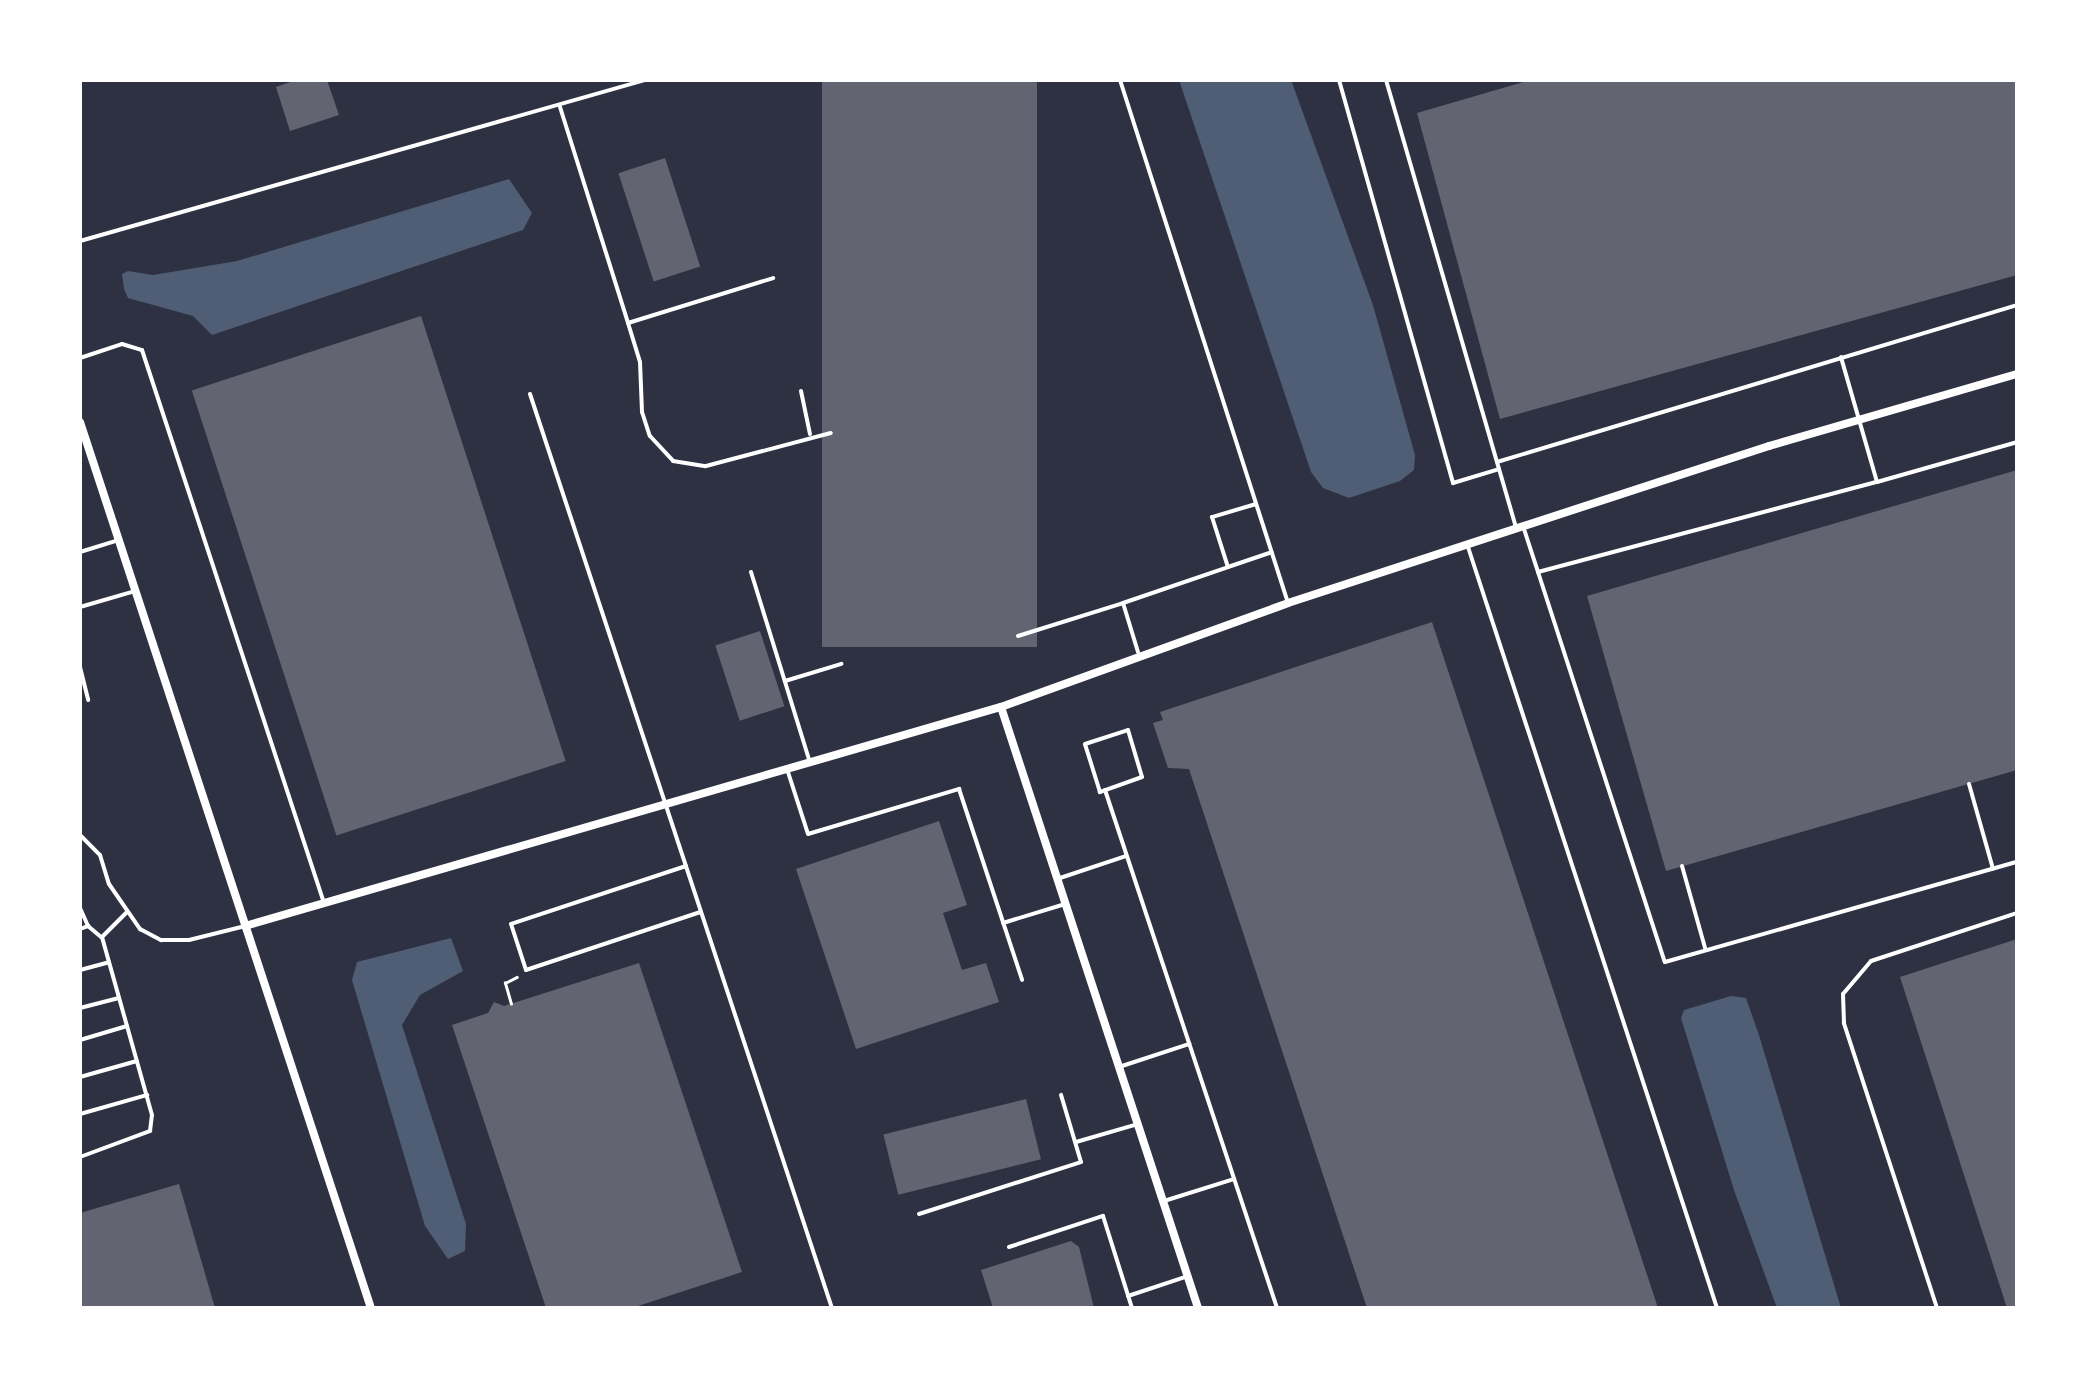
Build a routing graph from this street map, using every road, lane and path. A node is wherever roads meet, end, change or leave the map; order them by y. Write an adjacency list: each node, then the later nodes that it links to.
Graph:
1 (645, 80): 5 (lane)
2 (1120, 80): 23 (lane)
3 (1339, 80): 21 (lane)
4 (1386, 80): 20 (lane)
5 (560, 107): 6 (lane); 9 (lane)
6 (80, 241)
7 (773, 278): 9 (lane)
8 (2017, 305): 10 (lane)
9 (628, 323): 18 (lane)
10 (1841, 357): 15 (lane); 20 (lane)
11 (80, 358): 55 (lane)
12 (2017, 374): 15 (street)
13 (801, 391): 18 (lane)
14 (530, 394): 47 (lane)
15 (1859, 420): 22 (lane); 24 (street)
16 (80, 422): 25 (street)
17 (831, 433): 18 (lane)
18 (810, 434)
19 (2017, 442): 22 (lane)
20 (1497, 462): 21 (lane)
21 (1499, 470): 24 (lane)
22 (1877, 482): 31 (lane)
23 (1256, 504): 28 (lane); 29 (lane)
24 (1520, 527): 26 (street); 31 (lane)
25 (119, 540): 27 (lane); 32 (street)
26 (1466, 544): 34 (street); 97 (lane)
27 (80, 552)
28 (1272, 552): 29 (lane); 34 (lane)
29 (1228, 568): 33 (lane)
30 (752, 572): 40 (lane)
31 (1538, 572): 66 (lane)
32 (136, 591): 35 (lane); 63 (street)
33 (1123, 603): 36 (lane); 37 (lane)
34 (1288, 603): 37 (street)
35 (80, 608)
36 (1018, 636)
37 (1138, 652): 42 (street)
38 (841, 664): 40 (lane)
39 (80, 667): 41 (lane)
40 (785, 681): 43 (lane)
41 (88, 700)
42 (1000, 707): 43 (street); 54 (street)
43 (810, 762): 44 (street)
44 (787, 769): 47 (street); 61 (lane)
45 (1969, 784): 53 (lane)
46 (1104, 790): 46 (lane); 49 (lane)
47 (666, 804): 51 (lane); 55 (street)
48 (80, 835): 58 (lane)
49 (1126, 856): 54 (lane); 76 (lane)
50 (2017, 862): 53 (lane)
51 (686, 866): 59 (lane); 69 (lane)
52 (1682, 866): 66 (lane)
53 (1992, 869): 66 (lane)
54 (1057, 879): 56 (street)
55 (324, 903): 63 (street)
56 (1066, 904): 61 (lane); 78 (street)
57 (80, 908): 62 (lane)
58 (127, 912): 63 (lane); 65 (lane)
59 (701, 912): 69 (lane); 93 (lane)
60 (2017, 913): 98 (lane)
61 (1003, 923): 70 (lane)
62 (88, 926): 64 (lane); 65 (lane)
63 (246, 926): 92 (street)
64 (80, 929)
65 (102, 937): 67 (lane)
66 (1706, 950)
67 (108, 962): 68 (lane); 71 (lane)
68 (80, 970)
69 (526, 970): 72 (path)
70 (1022, 980)
71 (119, 998): 73 (lane); 74 (lane)
72 (510, 1004)
73 (80, 1008)
74 (127, 1026): 75 (lane); 77 (lane)
75 (80, 1040)
76 (1189, 1044): 78 (lane); 86 (lane)
77 (137, 1060): 79 (lane); 80 (lane)
78 (1119, 1067): 83 (street)
79 (80, 1077)
80 (147, 1095): 82 (lane); 85 (lane)
81 (1060, 1095): 84 (lane)
82 (80, 1114)
83 (1138, 1124): 84 (lane); 87 (street)
84 (1076, 1142): 88 (lane)
85 (80, 1157)
86 (1234, 1179): 87 (lane); 96 (lane)
87 (1164, 1201): 90 (street)
88 (919, 1214)
89 (1009, 1246): 91 (lane)
90 (1188, 1276): 91 (lane); 95 (street)
91 (1128, 1296): 94 (lane)
92 (371, 1308)
93 (832, 1308)
94 (1132, 1308)
95 (1198, 1308)
96 (1277, 1308)
97 (1717, 1308)
98 (1937, 1308)

